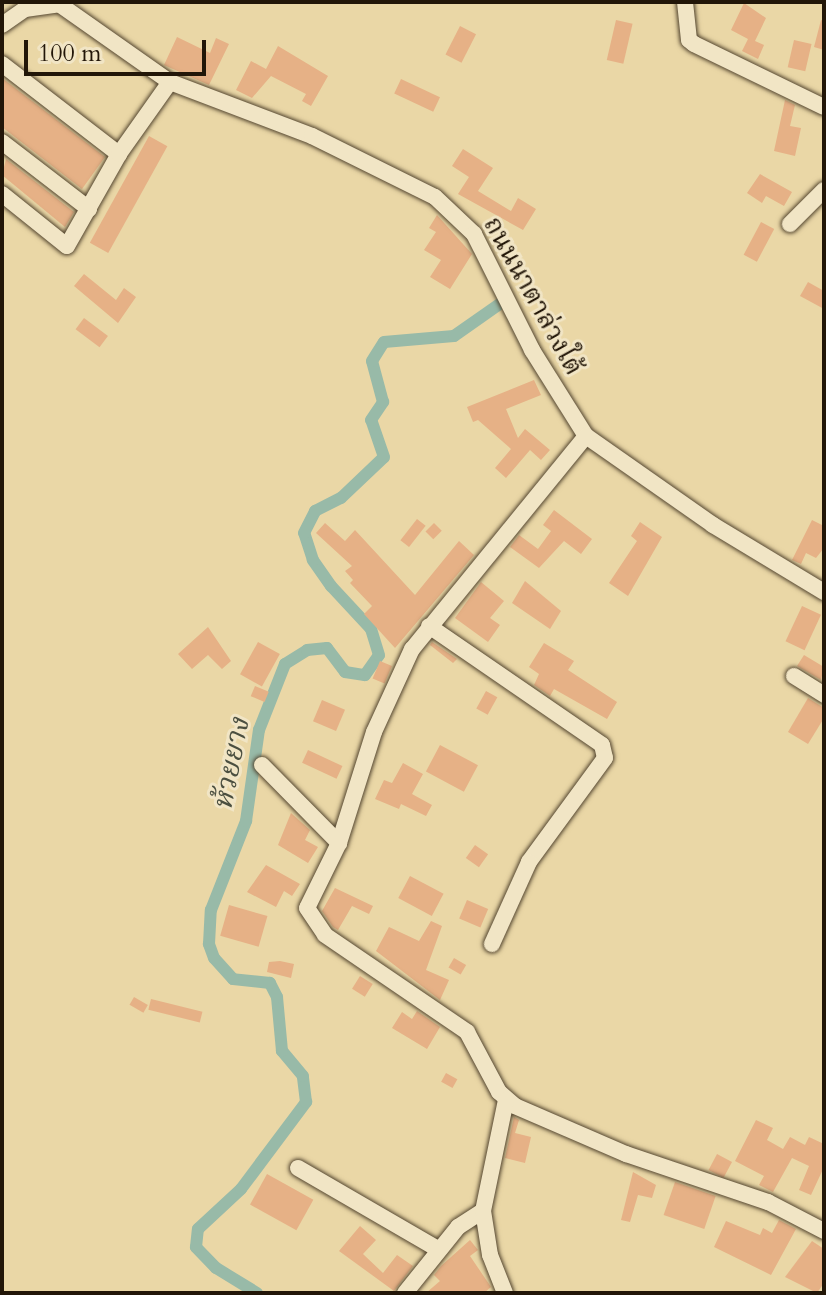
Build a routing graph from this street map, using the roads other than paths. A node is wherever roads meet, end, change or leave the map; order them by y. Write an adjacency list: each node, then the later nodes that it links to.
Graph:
1 (685, 2): 5 (street)
2 (2, 25): 4 (street, ถนนนาตาล่วงใต้)
3 (2, 64): 7 (street)
4 (170, 82): 7 (street); 12 (street, ถนนนาตาล่วงใต้)
5 (824, 107)
6 (2, 142): 10 (street)
7 (119, 154): 10 (street)
8 (824, 190): 11 (street)
9 (2, 194): 10 (street)
10 (89, 209)
11 (790, 224)
12 (586, 436): 13 (street, ถนนนาตาล่วงใต้); 14 (street)
13 (824, 592)
14 (429, 626): 18 (street); 19 (street)
15 (794, 676): 16 (street)
16 (824, 695)
17 (262, 765): 18 (street)
18 (339, 843): 20 (street)
19 (492, 944)
20 (506, 1100): 22 (street); 23 (street)
21 (298, 1168): 24 (street)
22 (483, 1211): 24 (street); 26 (street)
23 (824, 1231)
24 (438, 1249): 25 (street)
25 (405, 1293)
26 (505, 1293)

